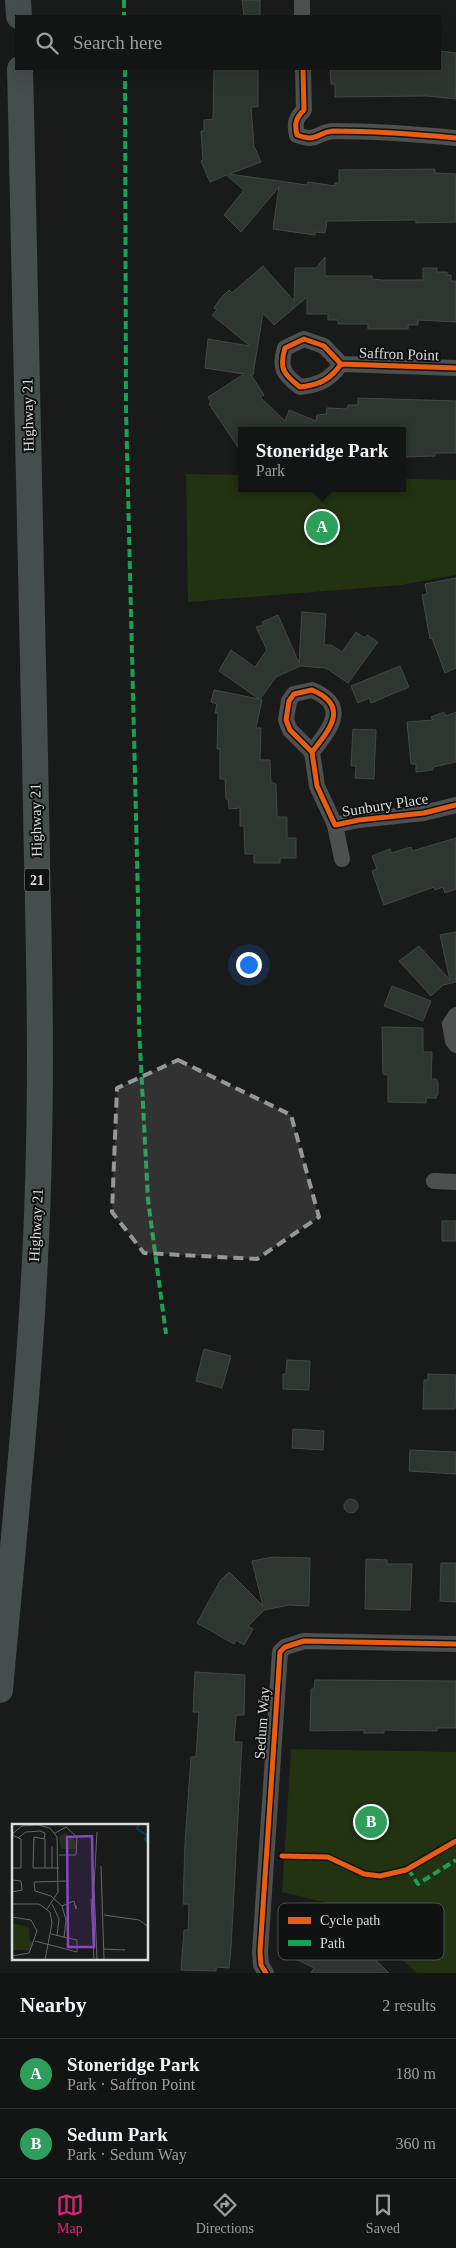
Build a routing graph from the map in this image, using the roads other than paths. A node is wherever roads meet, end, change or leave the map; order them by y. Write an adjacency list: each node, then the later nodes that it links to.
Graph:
1 (18, 0): 3 (main road)
2 (302, 0): 4 (street)
3 (19, 15)
4 (302, 15)
5 (20, 70): 19 (main road, Highway 21 / 21)
6 (303, 70): 7 (street)
7 (456, 138)
8 (341, 364): 9 (street, Saffron Point)
9 (456, 368)
10 (312, 752): 12 (street, Sunbury Place)
11 (456, 805): 12 (street, Sunbury Place)
12 (335, 825): 13 (street)
13 (342, 859)
14 (456, 1015): 15 (street)
15 (456, 1045)
16 (434, 1181): 17 (street)
17 (456, 1182)
18 (456, 1644): 20 (street, Sedum Way)
19 (0, 1690)
20 (266, 1973)

